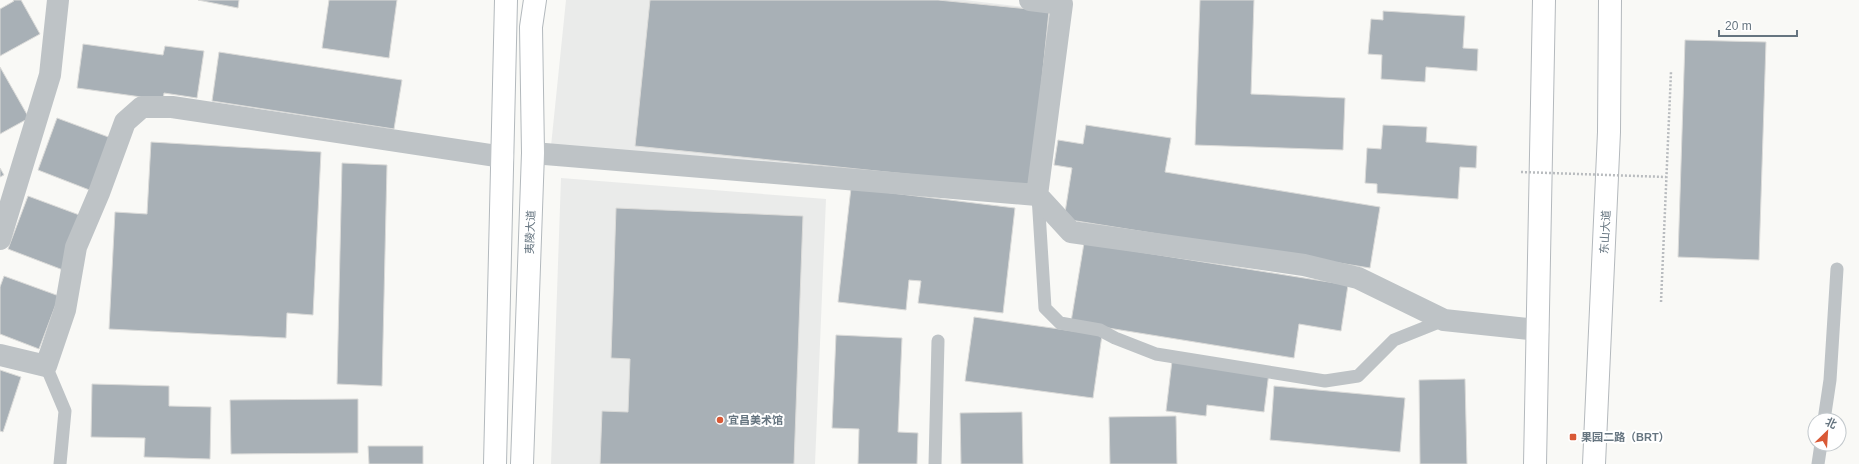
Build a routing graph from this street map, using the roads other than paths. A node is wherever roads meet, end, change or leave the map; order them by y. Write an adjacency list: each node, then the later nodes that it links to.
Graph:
1 (58, 0): 10 (street)
2 (506, 0): 8 (main road)
3 (535, 0): 7 (main road, 夷陵大道)
4 (1030, 0): 9 (street)
5 (1544, 0): 13 (main road)
6 (1610, 0): 24 (main road, 东山大道)
7 (533, 153): 9 (street); 21 (main road, 夷陵大道)
8 (503, 157): 16 (street); 20 (main road)
9 (1037, 195): 12 (street); 12 (lane)
10 (0, 239)
11 (1837, 269): 17 (lane)
12 (1444, 320): 13 (street)
13 (1538, 330): 23 (main road)
14 (938, 341): 22 (lane)
15 (0, 355): 16 (street)
16 (46, 366): 19 (lane)
17 (1825, 412)
18 (1820, 452): 25 (lane)
19 (60, 464)
20 (496, 464)
21 (522, 464)
22 (935, 464)
23 (1535, 464)
24 (1594, 464)
25 (1818, 464)

